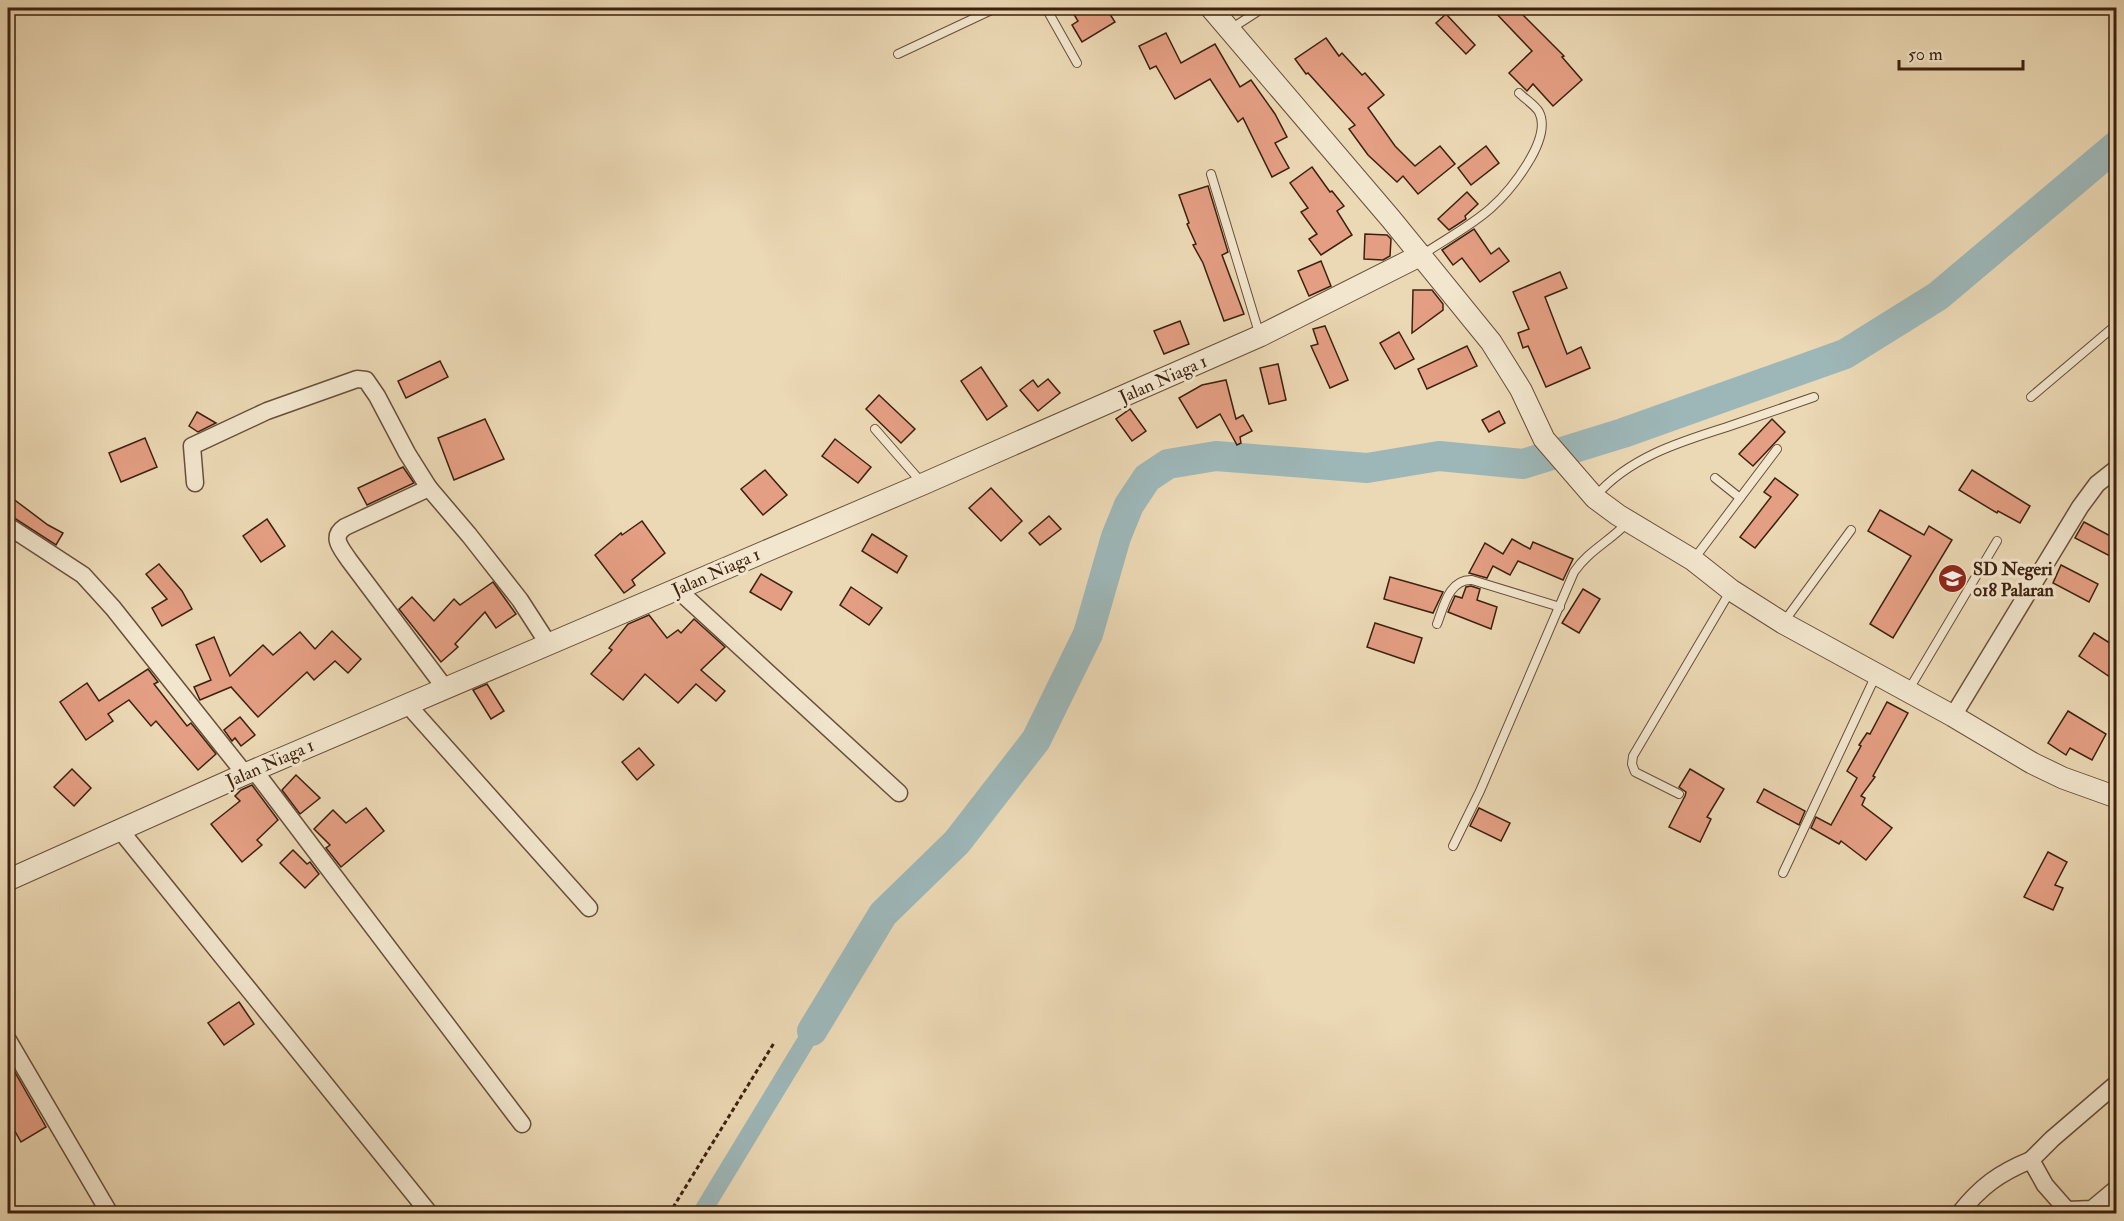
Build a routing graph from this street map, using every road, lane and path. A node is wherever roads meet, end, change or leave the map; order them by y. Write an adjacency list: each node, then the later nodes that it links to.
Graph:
1 (996, 8): 6 (lane)
2 (1046, 8): 7 (lane)
3 (1211, 8): 5 (street)
4 (1263, 8): 5 (lane)
5 (1228, 30): 10 (street)
6 (898, 54)
7 (1077, 63)
8 (1519, 93): 10 (lane)
9 (1211, 174): 12 (lane)
10 (1421, 255): 12 (street, Jalan Niaga 1); 22 (street)
11 (2116, 325): 14 (lane)
12 (1260, 336): 20 (street, Jalan Niaga 1)
13 (1814, 397): 22 (lane)
14 (2031, 397)
15 (874, 429): 20 (lane)
16 (1778, 449): 23 (lane)
17 (2116, 469): 39 (street)
18 (1715, 478): 23 (lane)
19 (195, 483): 21 (street)
20 (923, 484): 29 (street, Jalan Niaga 1)
21 (429, 488): 34 (street); 36 (street)
22 (1595, 498): 24 (street)
23 (1740, 498): 28 (lane)
24 (1629, 520): 28 (street); 31 (lane)
25 (8, 526): 40 (street)
26 (1851, 531): 32 (lane)
27 (1997, 541): 37 (lane)
28 (1693, 560): 30 (street)
29 (678, 589): 34 (street, Jalan Niaga 1); 41 (street)
30 (1731, 590): 32 (street); 42 (lane)
31 (1560, 608): 33 (lane); 45 (lane)
32 (1783, 623): 35 (street)
33 (1437, 624)
34 (549, 645): 36 (street, Jalan Niaga 1)
35 (1877, 674): 37 (street); 46 (lane)
36 (445, 688): 38 (street, Jalan Niaga 1)
37 (1908, 691): 39 (street)
38 (407, 704): 40 (street, Jalan Niaga 1); 48 (street)
39 (1953, 716): 43 (street)
40 (249, 772): 44 (street, Jalan Niaga 1); 52 (street)
41 (899, 793)
42 (1679, 794)
43 (2116, 797)
44 (120, 830): 47 (street, Jalan Niaga 1); 56 (street)
45 (1453, 846)
46 (1783, 873)
47 (8, 880)
48 (589, 908)
49 (8, 1040): 55 (street)
50 (774, 1043): 57 (path)
51 (2116, 1084): 53 (street)
52 (522, 1124)
53 (2031, 1160): 54 (street); 58 (street)
54 (2110, 1194): 59 (street)
55 (110, 1214)
56 (430, 1214)
57 (669, 1214)
58 (1959, 1214)
59 (2115, 1214)

